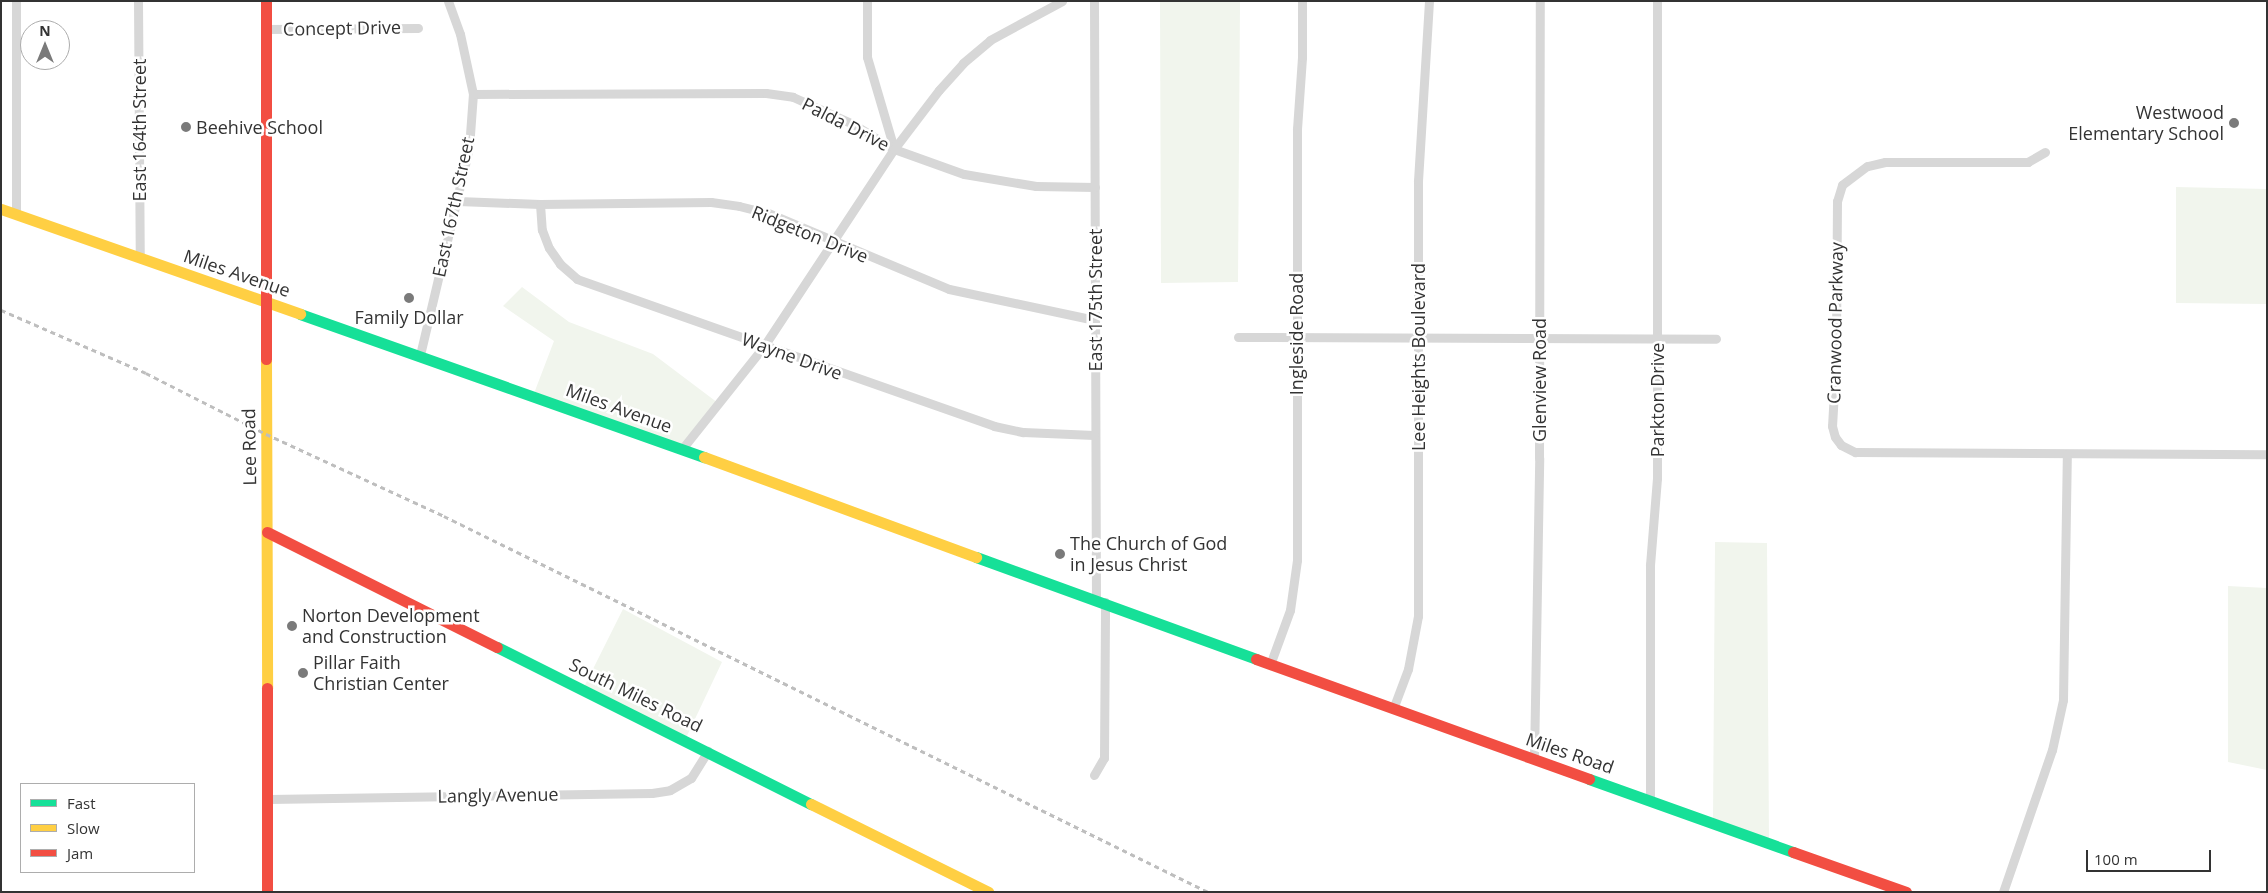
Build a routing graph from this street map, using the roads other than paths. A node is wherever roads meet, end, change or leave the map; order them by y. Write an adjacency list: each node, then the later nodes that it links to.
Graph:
1 (16, 1): 21 (street)
2 (138, 1): 23 (street, East 164th Street)
3 (266, 1): 13 (main road, Lee Road)
4 (448, 1): 14 (street, East 167th Street)
5 (867, 1): 15 (street)
6 (1062, 1): 15 (street)
7 (1094, 1): 17 (street, East 175th Street)
8 (1302, 1): 27 (street, Ingleside Road)
9 (1428, 1): 29 (street, Lee Heights Boulevard)
10 (1540, 1): 30 (street, Glenview Road)
11 (1657, 1): 31 (street, Parkton Drive)
12 (418, 28): 13 (street, Concept Drive)
13 (266, 29): 24 (main road, Lee Road)
14 (473, 94): 15 (street, Palda Drive); 18 (street, East 167th Street)
15 (894, 149): 17 (street, Palda Drive); 22 (street)
16 (2045, 152): 36 (street, Cranwood Parkway)
17 (1095, 187): 25 (street, East 175th Street)
18 (458, 201): 19 (street, Ridgeton Drive); 33 (street, East 167th Street)
19 (540, 204): 22 (street, Ridgeton Drive); 32 (street, Wayne Drive)
20 (1, 209): 21 (main road, Miles Avenue)
21 (16, 214): 23 (main road, Miles Avenue)
22 (835, 243): 25 (street, Ridgeton Drive); 32 (street)
23 (140, 258): 24 (main road, Miles Avenue)
24 (266, 302): 33 (main road, Miles Avenue); 38 (main road, Lee Road)
25 (1095, 320): 34 (street, East 175th Street)
26 (1238, 337): 27 (street)
27 (1296, 338): 29 (street); 41 (street, Ingleside Road)
28 (1716, 338): 31 (street)
29 (1418, 339): 30 (street); 42 (street, Lee Heights Boulevard)
30 (1539, 339): 31 (street); 44 (street, Glenview Road)
31 (1657, 339): 47 (street, Parkton Drive)
32 (764, 346): 34 (street, Wayne Drive); 35 (street)
33 (420, 355): 35 (main road, Miles Avenue)
34 (1094, 435): 39 (street, East 175th Street)
35 (682, 449): 39 (main road, Miles Avenue)
36 (2067, 454): 37 (street, Cranwood Parkway); 51 (street)
37 (2267, 454)
38 (267, 532): 43 (main road, South Miles Road); 46 (main road, Lee Road)
39 (1100, 601): 40 (main road, Miles Avenue); 45 (street, East 175th Street)
40 (1223, 645): 41 (main road, Miles Road)
41 (1271, 662): 42 (main road, Miles Road)
42 (1393, 709): 44 (main road, Miles Road)
43 (708, 751): 46 (street, Langly Avenue); 48 (main road, South Miles Road)
44 (1534, 759): 47 (main road, Miles Road)
45 (1094, 775)
46 (268, 799): 49 (main road, Lee Road)
47 (1650, 799): 50 (main road, Miles Road)
48 (985, 891)
49 (268, 892)
50 (1906, 892)
51 (2003, 892)

